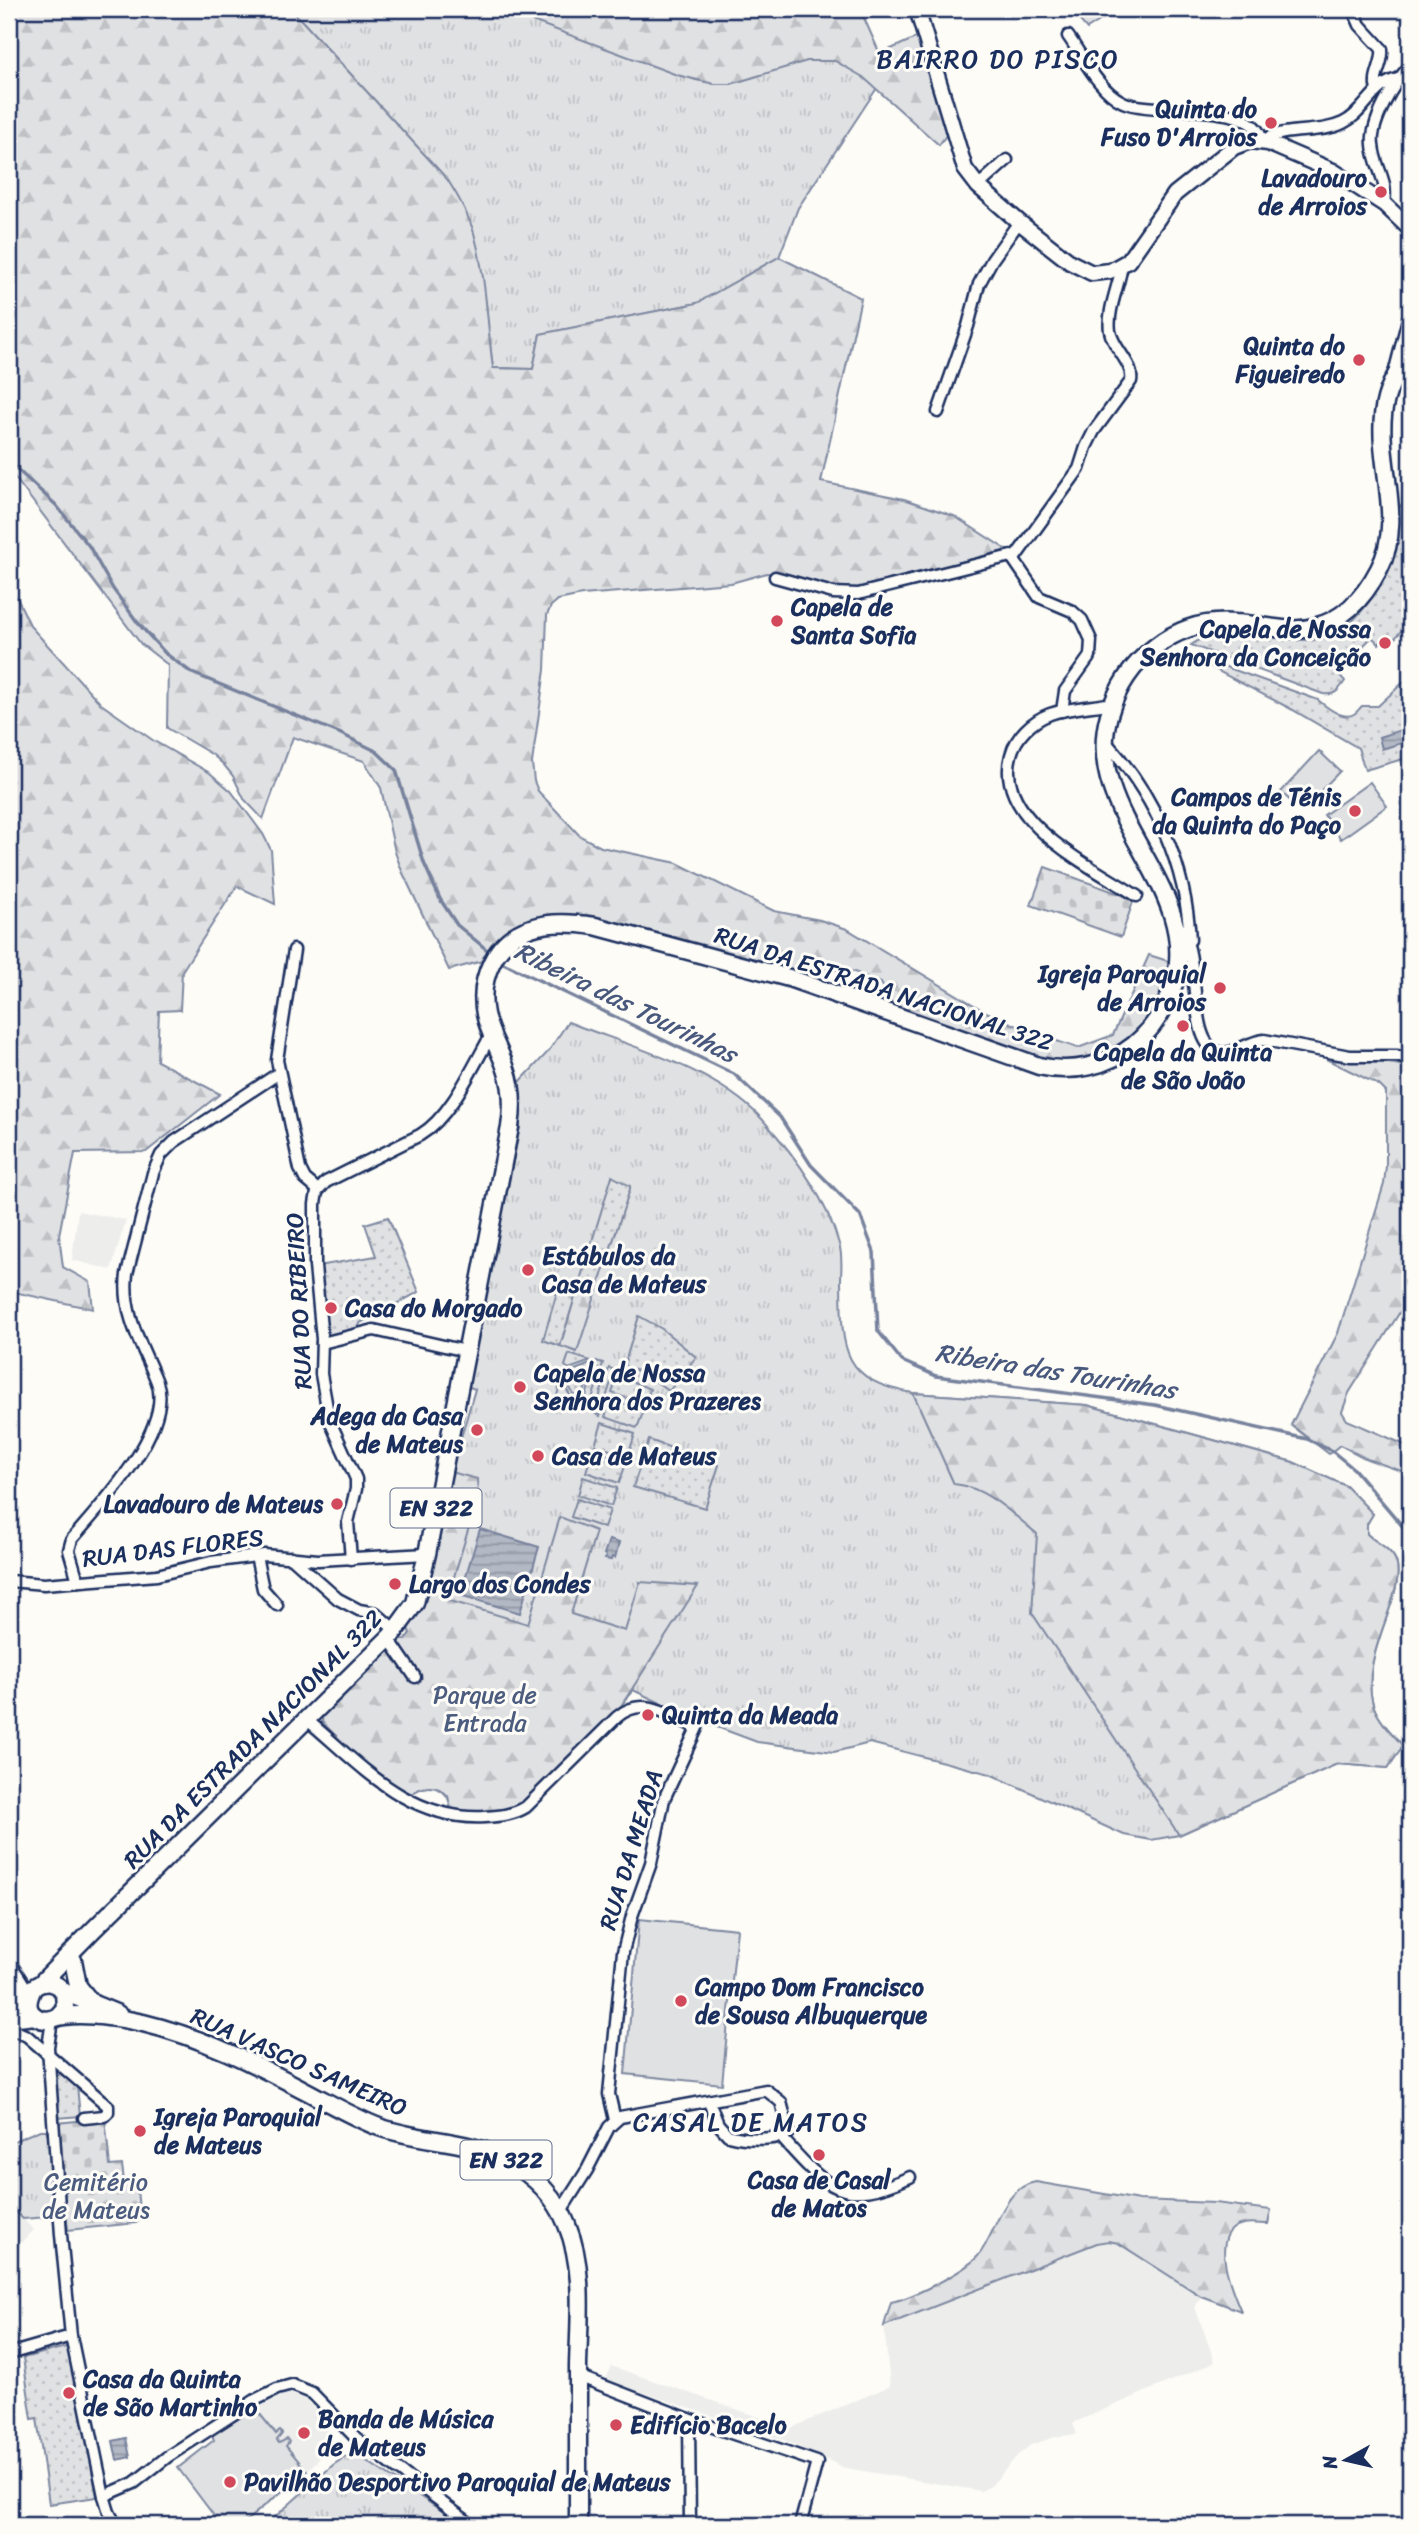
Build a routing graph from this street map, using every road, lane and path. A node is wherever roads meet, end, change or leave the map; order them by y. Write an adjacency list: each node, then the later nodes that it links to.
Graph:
1 (917, 9): 9 (street)
2 (1353, 9): 6 (street)
3 (1068, 36): 7 (street)
4 (1410, 66): 5 (street)
5 (1399, 79): 6 (street); 10 (street)
6 (1377, 90): 7 (street)
7 (1262, 141): 10 (street); 13 (street)
8 (1007, 160): 9 (street)
9 (978, 186): 11 (street)
10 (1384, 204): 12 (street)
11 (1018, 222): 13 (street); 18 (street)
12 (1410, 229)
13 (1122, 265): 19 (street)
14 (1409, 323): 15 (street); 17 (street)
15 (1410, 342)
16 (1410, 357): 17 (main road, RUA DA ESTRADA NACIONAL 322 / EN 322)
17 (1395, 374): 21 (main road, RUA DA ESTRADA NACIONAL 322 / EN 322)
18 (937, 412)
19 (1014, 559): 20 (street); 23 (street)
20 (775, 577)
21 (1113, 703): 22 (street); 24 (main road, RUA DA ESTRADA NACIONAL 322 / EN 322)
22 (1082, 709): 23 (street); 24 (street)
23 (1062, 710): 26 (street)
24 (1108, 721): 25 (main road, RUA DA ESTRADA NACIONAL 322 / EN 322)
25 (1104, 741): 27 (main road, RUA DA ESTRADA NACIONAL 322 / EN 322); 29 (street)
26 (1137, 896)
27 (1176, 924): 29 (street); 30 (main road, RUA DA ESTRADA NACIONAL 322 / EN 322)
28 (294, 950): 32 (street)
29 (1191, 951): 31 (street)
30 (491, 1035): 33 (street, RUA DO RIBEIRO); 35 (main road, RUA DA ESTRADA NACIONAL 322 / EN 322)
31 (1410, 1060)
32 (279, 1073): 33 (street); 41 (street)
33 (318, 1190): 34 (street, RUA DO RIBEIRO)
34 (322, 1343): 35 (street); 39 (street, RUA DO RIBEIRO)
35 (466, 1351): 36 (main road, RUA DA ESTRADA NACIONAL 322 / EN 322)
36 (427, 1554): 39 (street, RUA DAS FLORES); 43 (main road, RUA DA ESTRADA NACIONAL 322 / EN 322)
37 (256, 1556): 38 (street, RUA DAS FLORES); 41 (street, RUA DAS FLORES); 42 (street)
38 (291, 1557): 39 (street, RUA DAS FLORES); 43 (street)
39 (351, 1559)
40 (10, 1578): 41 (street, RUA DAS FLORES)
41 (78, 1581)
42 (277, 1605)
43 (392, 1635): 44 (street); 45 (main road, RUA DA ESTRADA NACIONAL 322 / EN 322)
44 (415, 1677)
45 (306, 1719): 46 (main road, RUA DA ESTRADA NACIONAL 322 / EN 322); 61 (street, RUA DA MEADA)
46 (93, 1930): 47 (main road, EN 322); 50 (main road, EN 322)
47 (73, 1960): 49 (main road, EN 322); 52 (main road)
48 (11, 1967): 50 (street); 51 (street)
49 (62, 1989): 50 (main road, EN 322); 52 (main road, EN 322); 54 (main road, EN 322)
50 (35, 1990): 53 (main road); 54 (main road)
51 (9, 1997)
52 (93, 2003): 56 (main road, EN 322)
53 (9, 2006)
54 (46, 2018): 55 (main road); 56 (main road, EN 322); 58 (street)
55 (9, 2019)
56 (140, 2022): 64 (main road, RUA VASCO SAMEIRO / EN 322)
57 (9, 2028): 58 (street)
58 (49, 2056): 60 (street); 65 (street)
59 (709, 2102): 61 (street); 62 (street); 62 (street)
60 (84, 2119)
61 (615, 2120): 64 (street)
62 (780, 2136): 63 (street)
63 (910, 2177)
64 (561, 2211): 67 (main road, RUA VASCO SAMEIRO / EN 322)
65 (71, 2336): 66 (street); 69 (street)
66 (9, 2354)
67 (578, 2375): 68 (street); 72 (main road, RUA VASCO SAMEIRO / EN 322)
68 (690, 2419): 73 (street); 74 (street)
69 (104, 2496): 70 (street); 71 (street)
70 (116, 2525)
71 (472, 2525)
72 (578, 2525)
73 (690, 2525)
74 (800, 2525)

